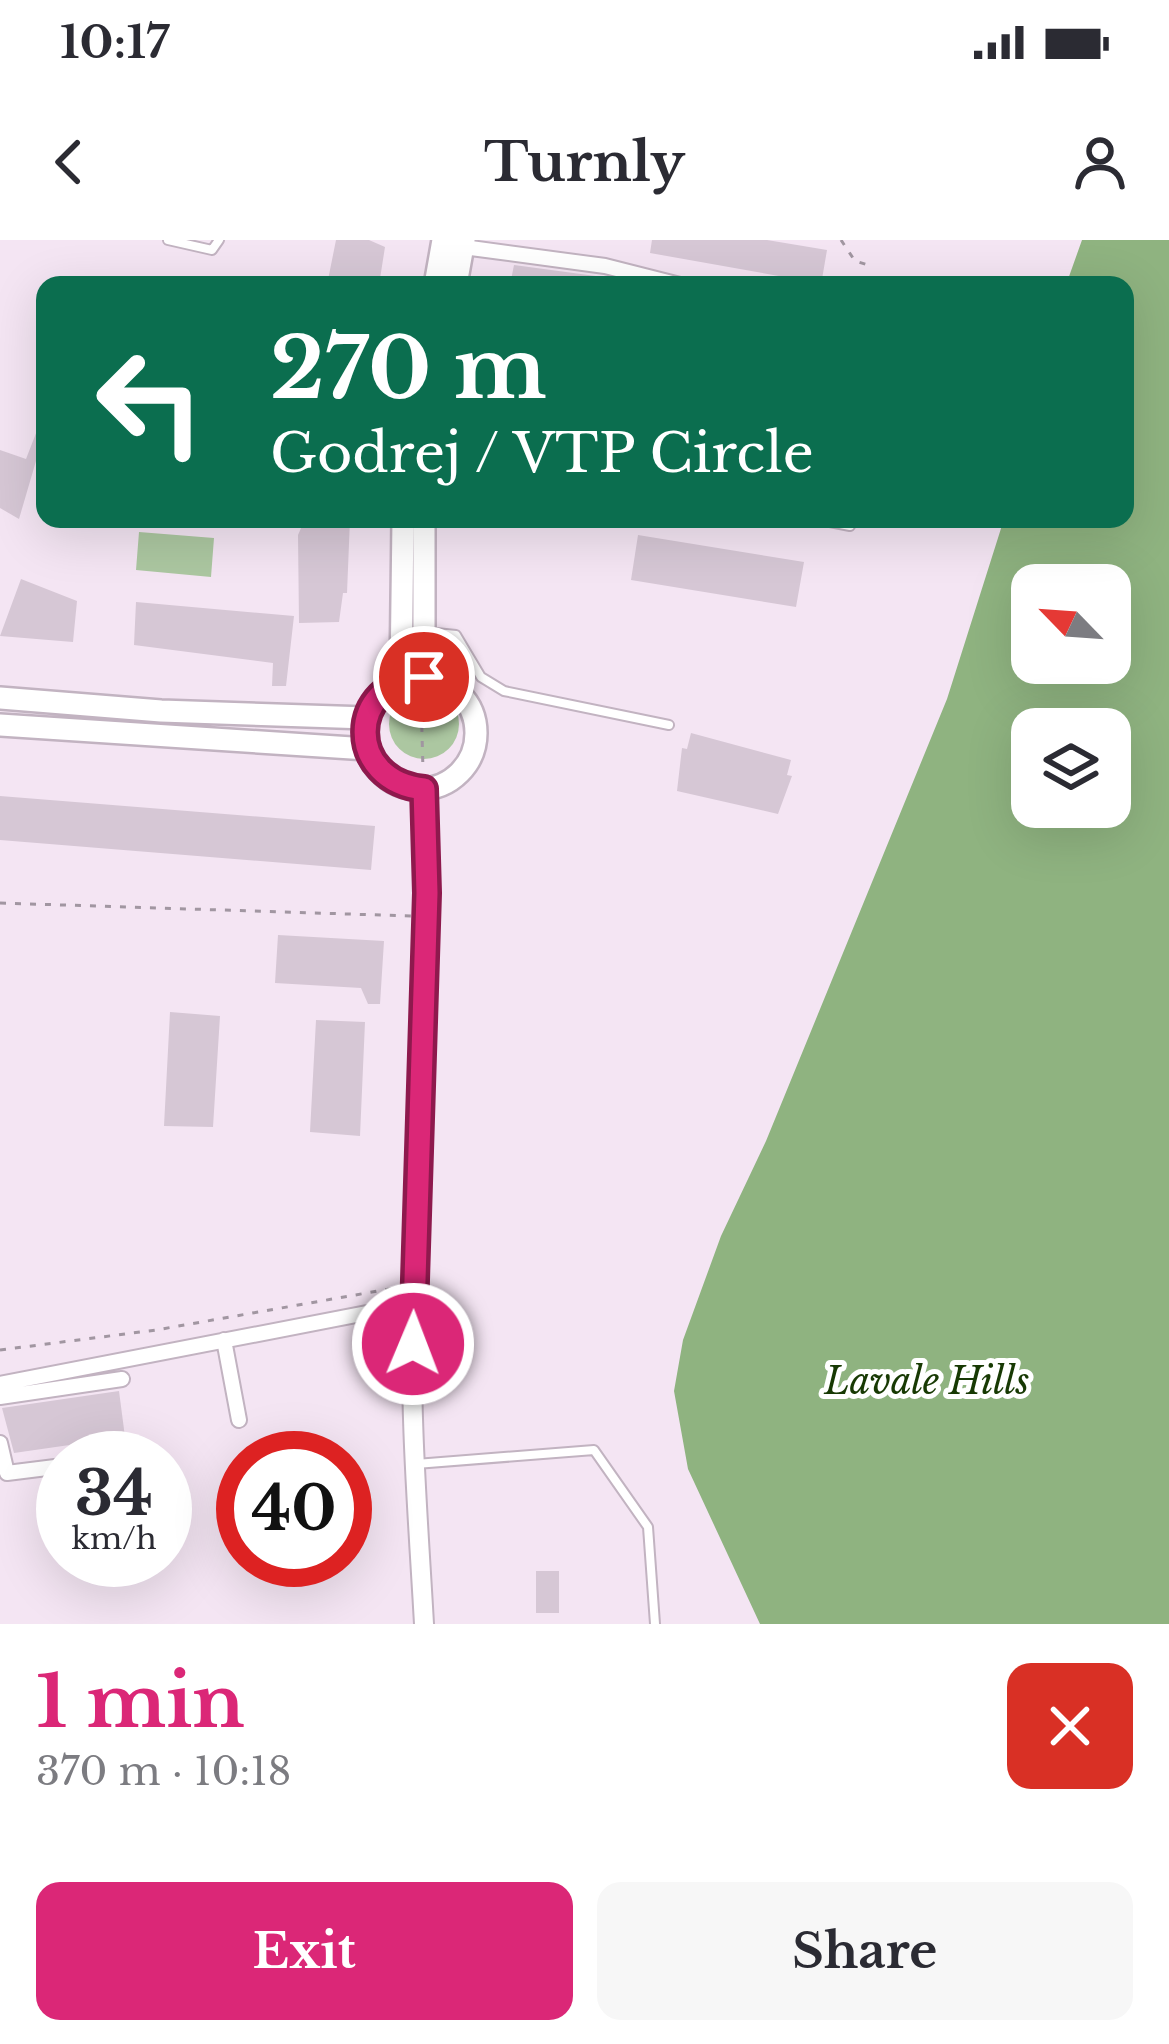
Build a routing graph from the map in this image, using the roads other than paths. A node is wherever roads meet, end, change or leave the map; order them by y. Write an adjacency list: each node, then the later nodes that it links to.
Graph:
1 (167, 240): 2 (lane)
2 (219, 240)
3 (456, 242): 4 (main road); 5 (main road); 6 (street)
4 (439, 276)
5 (456, 276)
6 (644, 276)
7 (404, 528): 10 (main road)
8 (424, 528): 9 (main road)
9 (425, 632): 10 (main road); 14 (lane)
10 (412, 678): 12 (main road); 16 (main road)
11 (0, 698): 12 (main road)
12 (367, 718): 15 (main road)
13 (0, 725): 15 (main road)
14 (669, 725)
15 (367, 749): 16 (main road)
16 (424, 789): 17 (street)
17 (414, 1294): 18 (street); 26 (street)
18 (224, 1340): 19 (street); 24 (street)
19 (65, 1370): 21 (street); 22 (street)
20 (122, 1379): 22 (street)
21 (0, 1384)
22 (67, 1388): 23 (street)
23 (0, 1397)
24 (239, 1420)
25 (0, 1442): 27 (street)
26 (414, 1464): 28 (street); 29 (lane)
27 (36, 1469)
28 (424, 1624)
29 (655, 1624)

